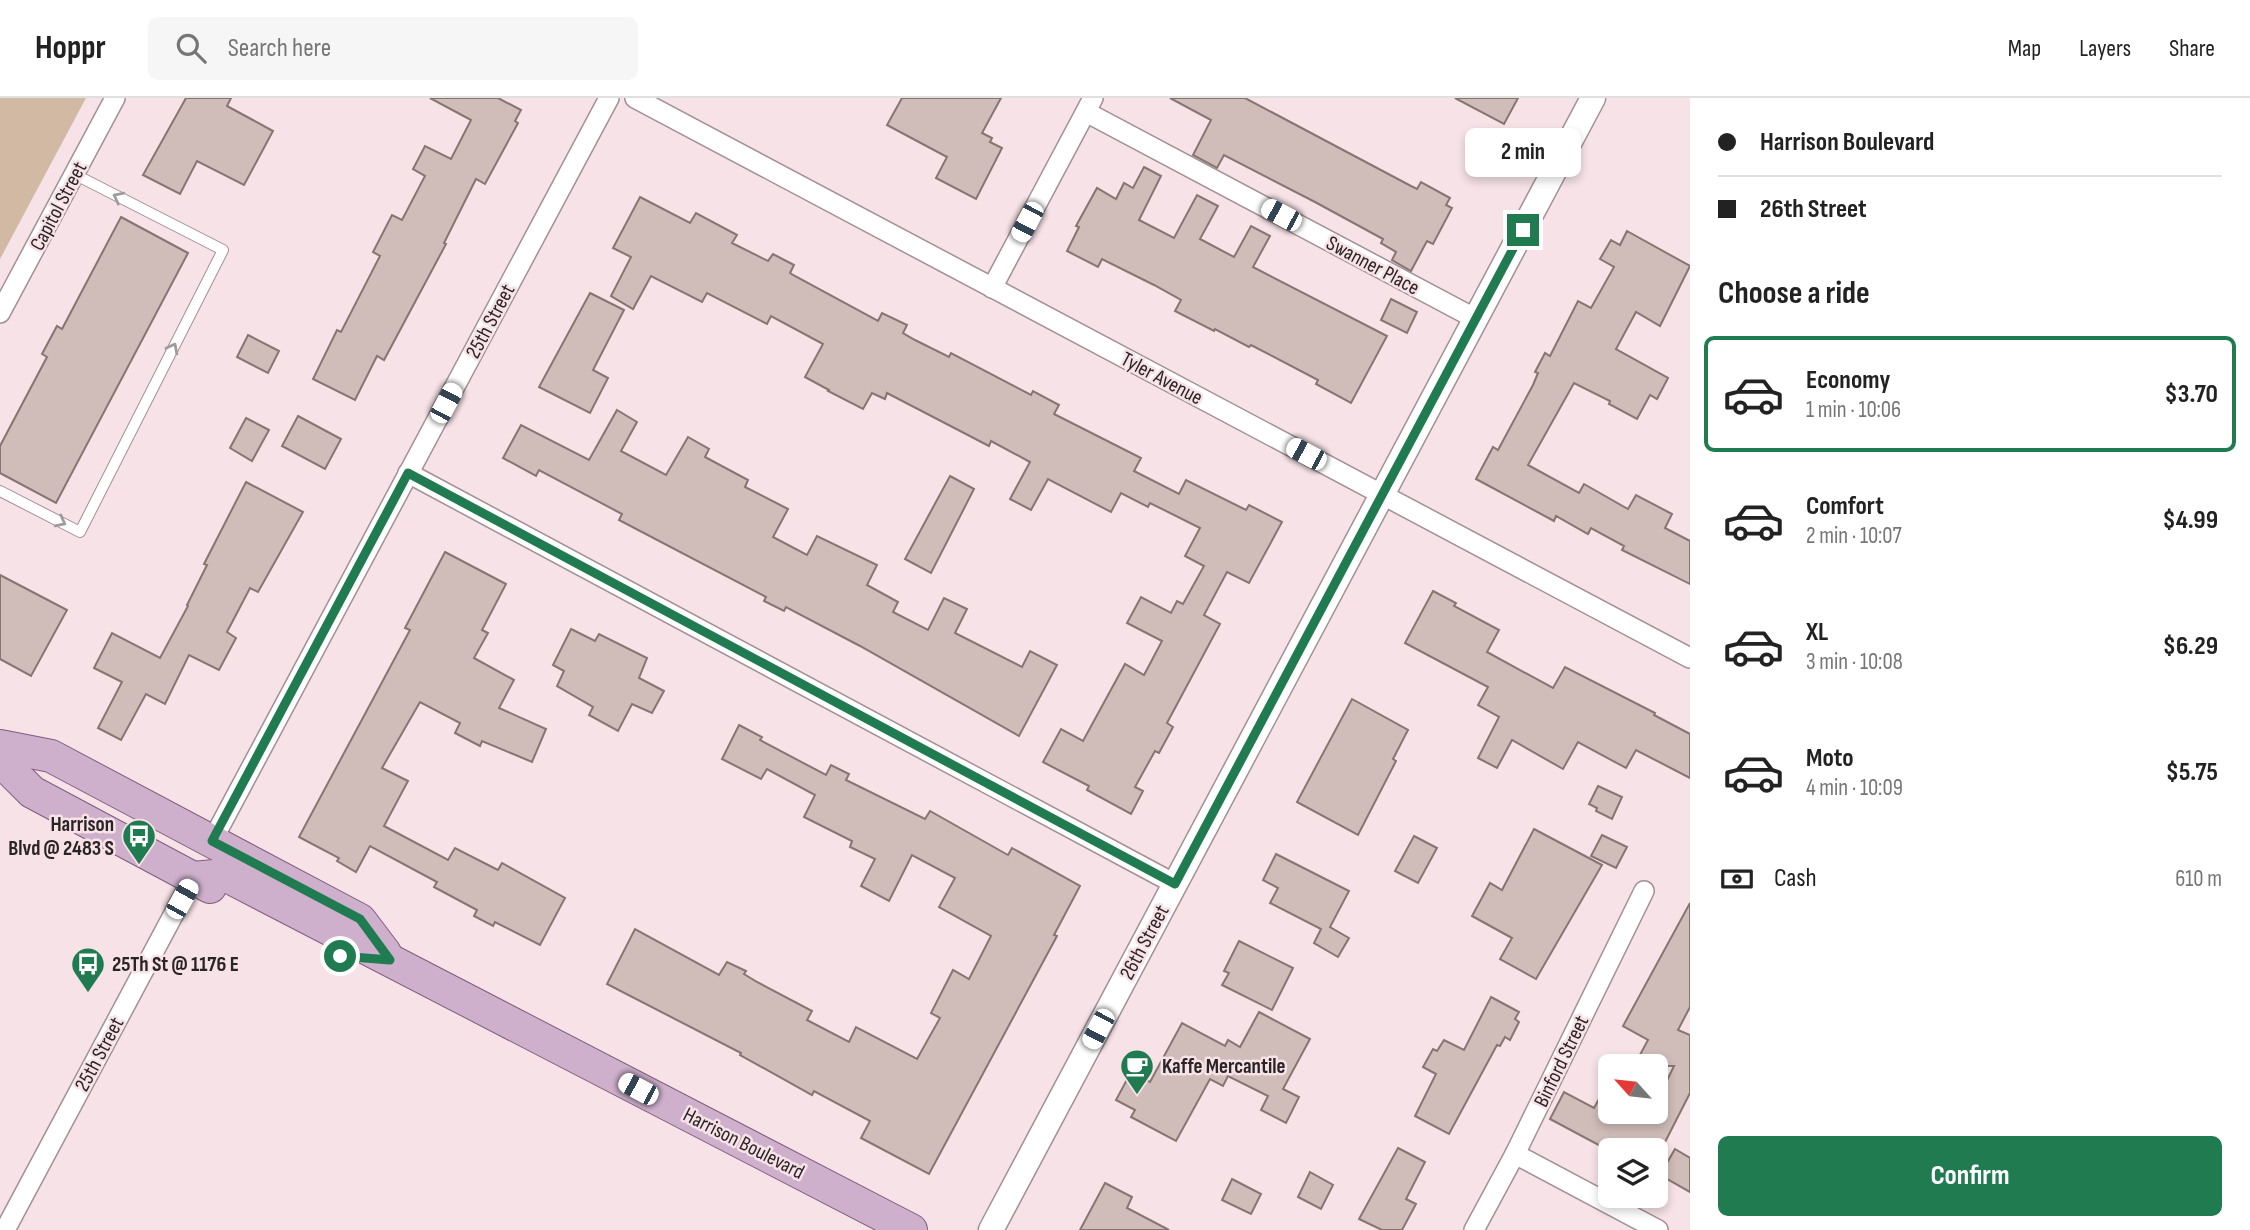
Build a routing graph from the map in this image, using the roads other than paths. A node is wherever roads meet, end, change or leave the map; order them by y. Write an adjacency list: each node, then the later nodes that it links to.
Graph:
1 (115, 98): 6 (street, Capitol Street)
2 (610, 98): 10 (street, 25th Street)
3 (635, 98): 7 (street, Tyler Avenue)
4 (1593, 98): 9 (street, 26th Street)
5 (1089, 105): 7 (street); 9 (street, Swanner Place)
6 (74, 174): 8 (street, Capitol Street); 11 (lane, one-way to 6)
7 (992, 288): 12 (street, Tyler Avenue)
8 (0, 313)
9 (1476, 319): 12 (street, 26th Street)
10 (408, 473): 17 (street, 25th Street); 19 (street)
11 (0, 491)
12 (1382, 495): 13 (street, Tyler Avenue); 19 (street, 26th Street)
13 (1690, 658)
14 (0, 746): 17 (main road, Harrison Boulevard)
15 (0, 752): 17 (main road)
16 (0, 760): 18 (main road)
17 (212, 841): 21 (main road, Harrison Boulevard)
18 (193, 878): 21 (main road); 23 (street, 25th Street)
19 (1175, 884): 25 (street, 26th Street)
20 (1644, 891): 22 (street, Binford Street)
21 (390, 960): 24 (main road, Harrison Boulevard)
22 (1515, 1154): 26 (street, Binford Street); 27 (street)
23 (5, 1230)
24 (911, 1230)
25 (991, 1230)
26 (1474, 1230)
27 (1658, 1230)

